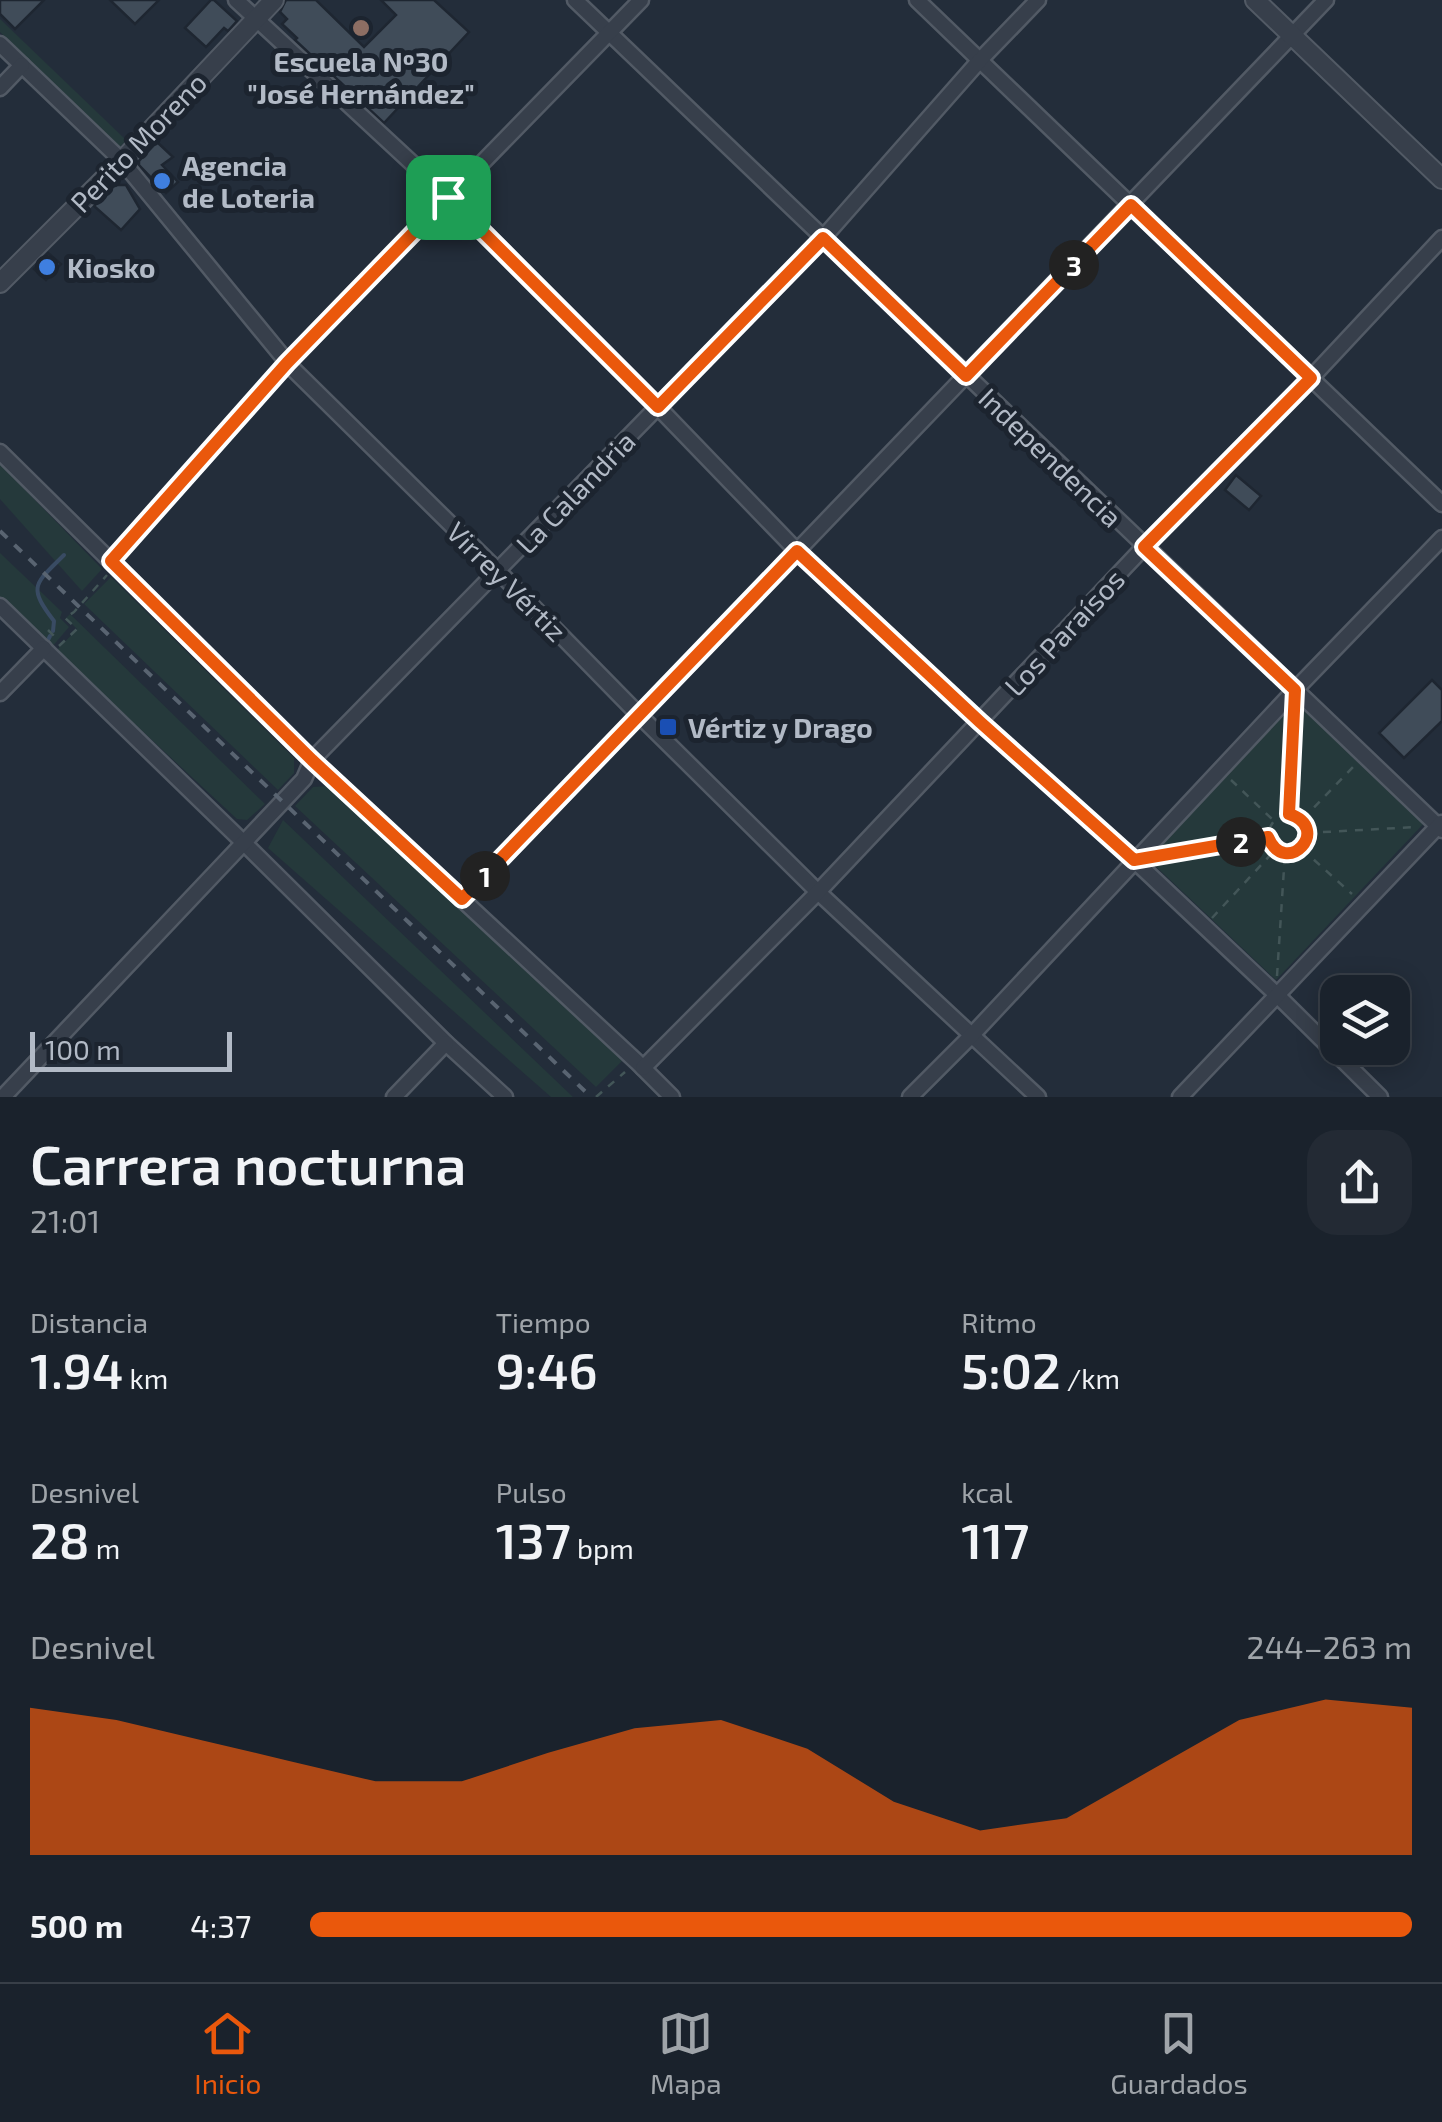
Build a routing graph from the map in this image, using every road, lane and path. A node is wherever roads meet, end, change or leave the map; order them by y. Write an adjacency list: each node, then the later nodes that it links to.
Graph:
1 (236, 0): 9 (street)
2 (274, 0): 9 (street, Perito Moreno)
3 (575, 0): 10 (street, Independencia)
4 (642, 0): 10 (street)
5 (917, 0): 13 (street)
6 (1038, 0): 13 (street, La Calandria)
7 (1255, 0): 11 (street)
8 (1326, 0): 11 (street)
9 (256, 19): 16 (street, Perito Moreno); 18 (street)
10 (610, 33): 18 (street); 20 (street, Independencia)
11 (1292, 36): 17 (street); 19 (street)
12 (0, 44): 14 (street, Virrey Vértiz)
13 (980, 60): 19 (street); 20 (street, La Calandria)
14 (22, 65): 15 (street); 16 (street, Virrey Vértiz)
15 (0, 88)
16 (122, 160): 22 (street, Perito Moreno); 23 (street, Virrey Vértiz)
17 (1442, 179)
18 (448, 197): 23 (street); 26 (street)
19 (1131, 205): 24 (street); 25 (street)
20 (823, 238): 24 (street, Independencia); 26 (street, La Calandria)
21 (1442, 238): 25 (street, Los Paraísos)
22 (0, 282)
23 (287, 363): 32 (street); 33 (street, Virrey Vértiz)
24 (966, 376): 30 (street, Independencia); 31 (street)
25 (1311, 378): 28 (street); 30 (street, Los Paraísos)
26 (658, 407): 31 (street); 33 (street, La Calandria)
27 (0, 452): 32 (street)
28 (1442, 504)
29 (1442, 538): 37 (street)
30 (1144, 547): 37 (street, Independencia); 40 (street, Los Paraísos)
31 (797, 551): 39 (street); 40 (street)
32 (111, 561): 36 (path); 42 (street)
33 (498, 571): 39 (street, Virrey Vértiz); 42 (street, La Calandria)
34 (0, 606): 36 (street)
35 (48, 630): 36 (path)
36 (50, 646): 38 (street); 50 (street)
37 (1295, 690): 41 (street, Independencia); 43 (street); 44 (path)
38 (0, 693)
39 (639, 715): 55 (street, Virrey Vértiz); 56 (street)
40 (980, 722): 54 (street); 55 (street, Los Paraísos)
41 (1364, 756): 46 (path); 47 (street, Independencia)
42 (312, 760): 50 (street, La Calandria); 56 (street)
43 (1220, 770): 45 (path); 54 (street)
44 (1289, 814): 45 (path); 46 (path)
45 (1274, 820): 49 (path)
46 (1302, 820): 48 (path)
47 (1441, 826): 48 (path); 57 (street)
48 (1308, 833): 51 (path)
49 (1268, 837): 52 (path); 54 (path)
50 (244, 843): 61 (street); 63 (street)
51 (1301, 848): 53 (path); 57 (path)
52 (1276, 849): 53 (path); 58 (path)
53 (1286, 853): 59 (path)
54 (1134, 860): 58 (street); 60 (street)
55 (818, 892): 60 (street, Virrey Vértiz); 62 (street, Los Paraísos)
56 (462, 899): 62 (street)
57 (1364, 904): 59 (street)
58 (1204, 927): 59 (street)
59 (1276, 994): 70 (street); 71 (street)
60 (972, 1035): 68 (street); 69 (street, Virrey Vértiz)
61 (446, 1043): 64 (street); 65 (street)
62 (640, 1065): 66 (path); 67 (street)
63 (4, 1097)
64 (394, 1097)
65 (505, 1097)
66 (596, 1097)
67 (672, 1097)
68 (910, 1097)
69 (1038, 1097)
70 (1180, 1097)
71 (1380, 1097)

